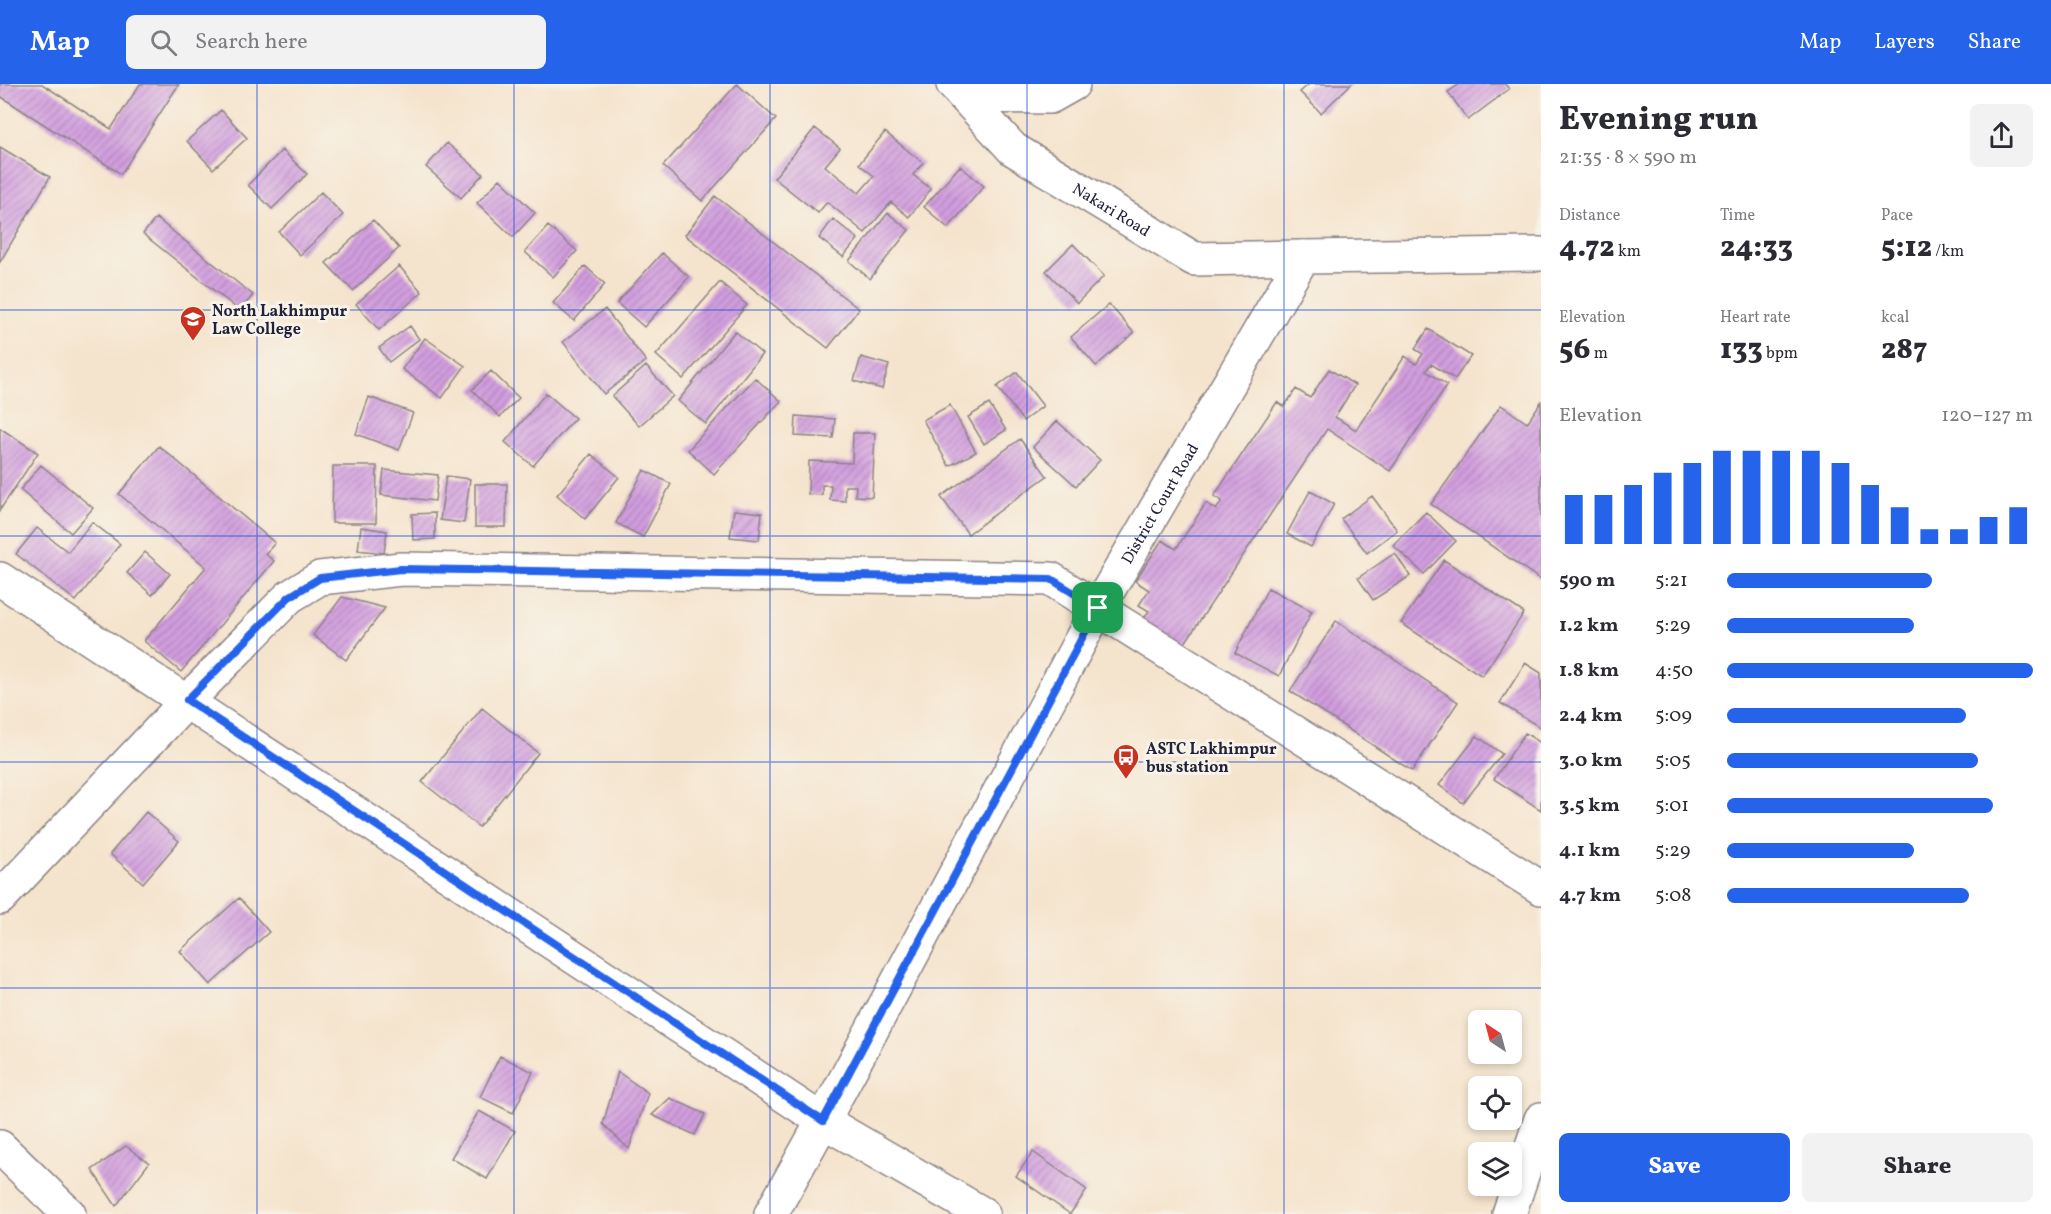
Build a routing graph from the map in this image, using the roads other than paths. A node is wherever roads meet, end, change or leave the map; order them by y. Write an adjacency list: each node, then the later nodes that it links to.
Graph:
1 (1073, 84): 2 (street)
2 (958, 90): 4 (street, Nakari Road)
3 (1541, 254): 4 (street)
4 (1303, 257): 6 (street, District Court Road)
5 (0, 579): 7 (street)
6 (1098, 608): 7 (street); 8 (street); 11 (street, District Court Road)
7 (187, 700): 9 (street); 11 (street)
8 (1541, 888)
9 (0, 898)
10 (1541, 1119): 16 (street)
11 (823, 1121): 14 (street, District Court Road); 15 (street)
12 (0, 1147): 13 (street)
13 (69, 1214)
14 (771, 1214)
15 (983, 1214)
16 (1509, 1214)

